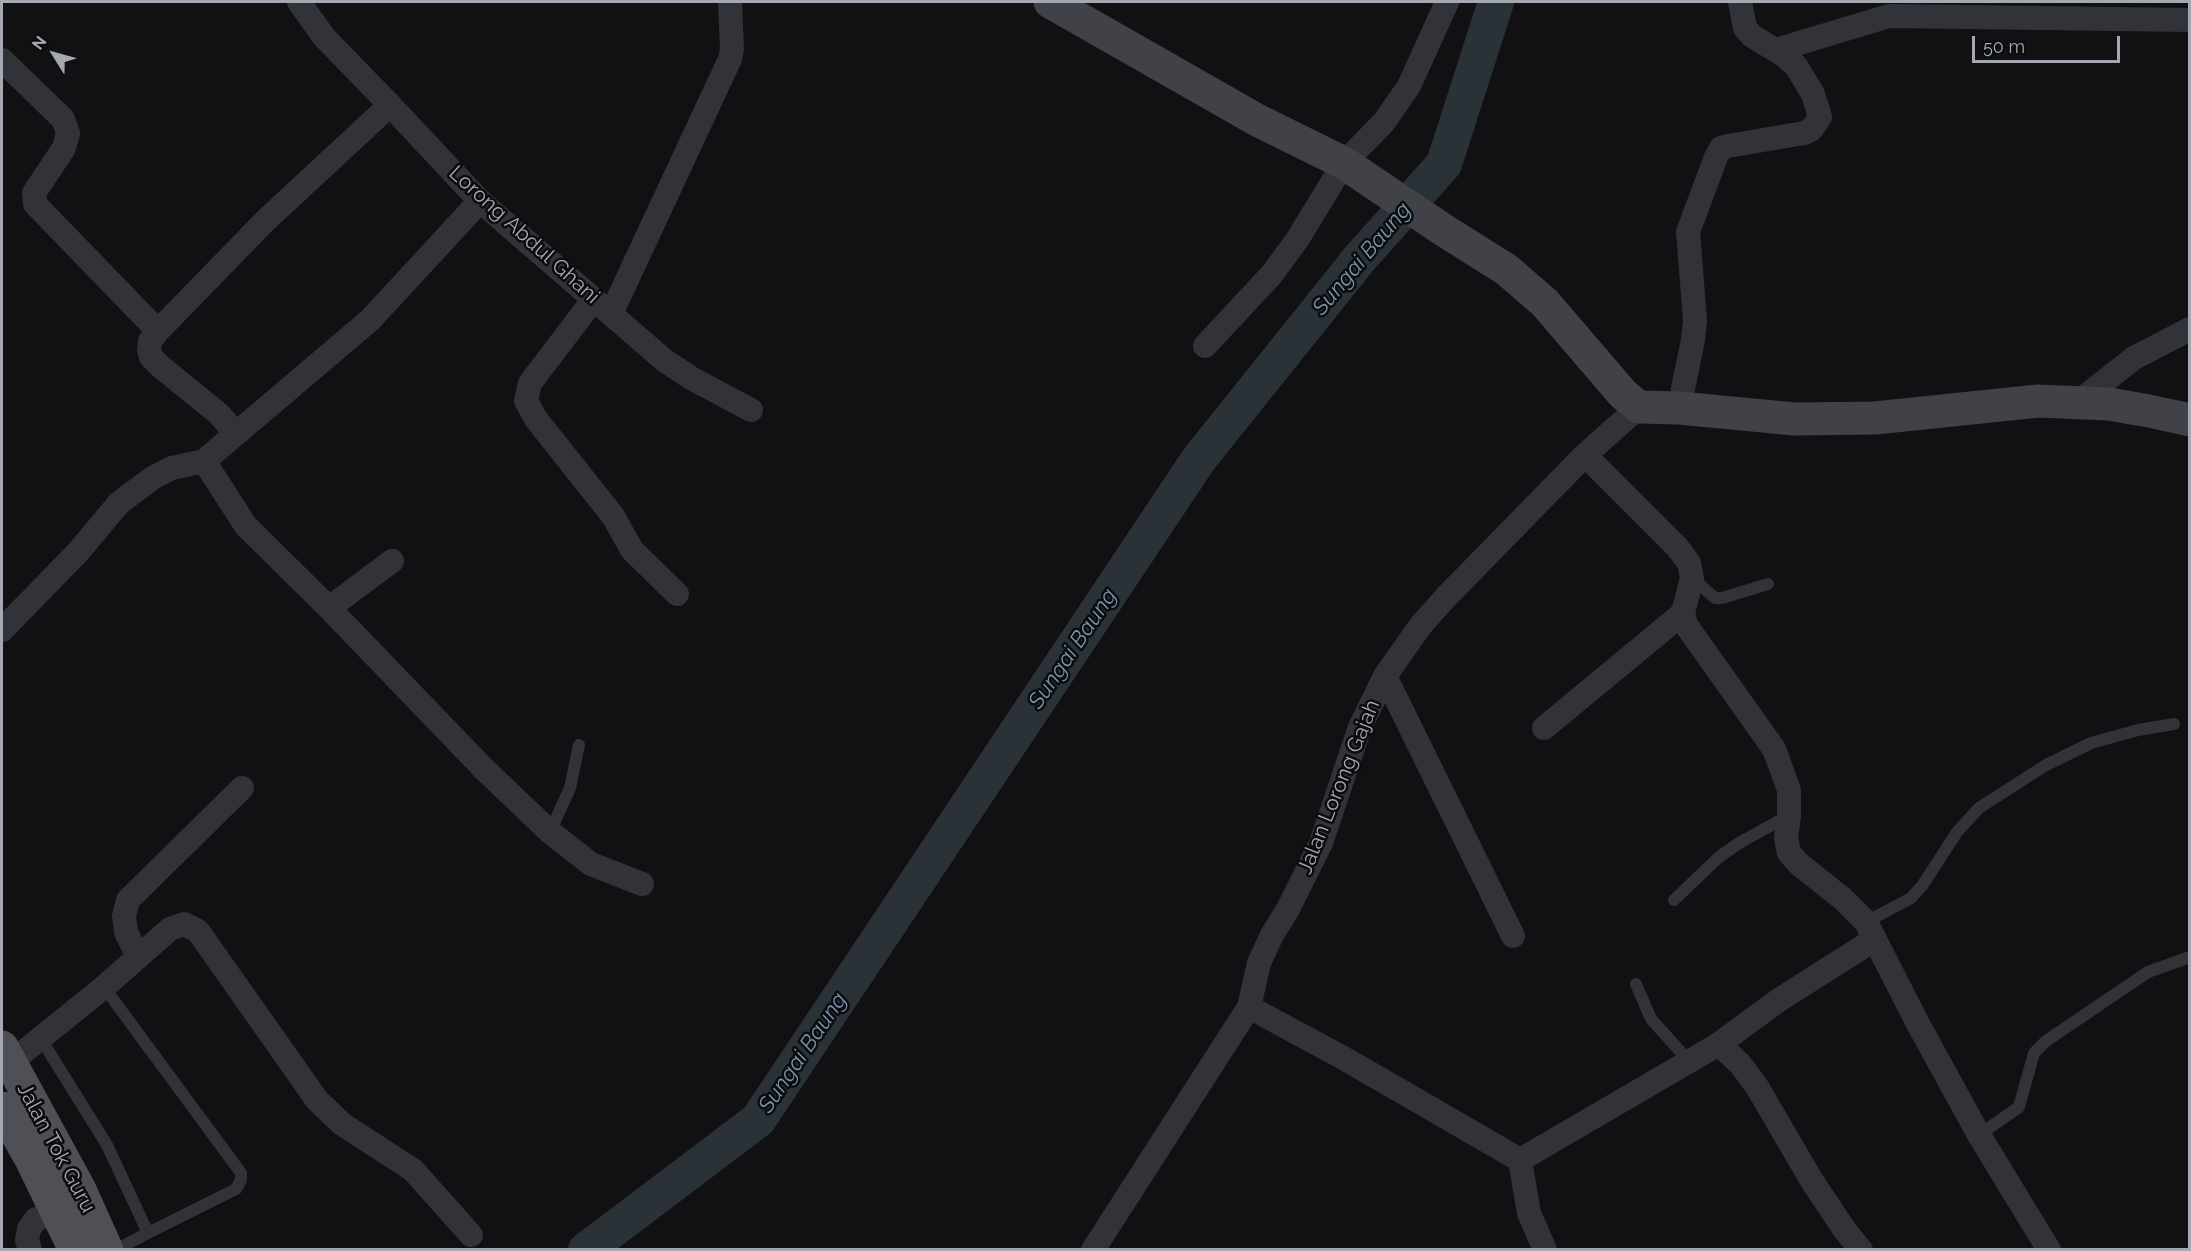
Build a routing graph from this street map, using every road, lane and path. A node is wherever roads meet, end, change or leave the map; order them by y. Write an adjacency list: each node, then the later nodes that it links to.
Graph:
1 (299, 2): 9 (street, Lorong Abdul Ghani)
2 (730, 2): 12 (street)
3 (1447, 2): 10 (street)
4 (1740, 2): 7 (street)
5 (1061, 4): 10 (street)
6 (2190, 20): 7 (street)
7 (1776, 50): 18 (street)
8 (2, 60): 14 (street)
9 (390, 105): 11 (street, Lorong Abdul Ghani); 14 (street)
10 (1345, 163): 15 (street); 17 (street)
11 (480, 201): 12 (street, Lorong Abdul Ghani); 21 (street)
12 (602, 307): 19 (street, Lorong Abdul Ghani); 27 (street)
13 (2190, 329): 16 (street)
14 (158, 331): 21 (street)
15 (1204, 346)
16 (2077, 403): 18 (street); 20 (street)
17 (1639, 407): 18 (street); 22 (street, Jalan Lorong Gajah)
18 (1679, 408)
19 (751, 410)
20 (2190, 420)
21 (236, 434): 23 (street)
22 (1585, 455): 25 (street); 31 (street, Jalan Lorong Gajah)
23 (204, 461): 28 (street); 30 (street)
24 (392, 561): 28 (street)
25 (1692, 578): 26 (lane); 29 (street)
26 (1768, 584)
27 (678, 594)
28 (329, 608): 37 (street)
29 (1683, 613): 33 (street); 36 (street)
30 (2, 630)
31 (1385, 676): 41 (street); 46 (street, Jalan Lorong Gajah)
32 (2174, 723): 40 (lane)
33 (1544, 728)
34 (579, 745): 37 (lane)
35 (242, 788): 42 (street)
36 (1789, 816): 39 (lane); 40 (street)
37 (550, 832): 38 (street)
38 (642, 884)
39 (1674, 900)
40 (1870, 931): 48 (street); 52 (street)
41 (1513, 936)
42 (138, 957): 45 (street); 56 (street)
43 (2190, 957): 52 (lane)
44 (1636, 984): 50 (lane)
45 (104, 987): 47 (street); 55 (lane)
46 (1249, 1007): 53 (street); 61 (street, Jalan Lorong Gajah)
47 (41, 1039): 49 (street); 55 (lane)
48 (1719, 1044): 50 (street); 63 (street)
49 (6, 1054): 59 (main road, Jalan Tok Guru)
50 (1690, 1062): 53 (street)
51 (2, 1108): 54 (main road, Jalan Tok Guru)
52 (1979, 1135): 64 (street)
53 (1520, 1160): 62 (street)
54 (58, 1213): 57 (street); 58 (main road, Jalan Tok Guru)
55 (148, 1233): 60 (lane)
56 (471, 1234)
57 (30, 1250)
58 (75, 1250)
59 (107, 1250)
60 (115, 1250)
61 (1093, 1250)
62 (1545, 1250)
63 (1861, 1250)
64 (2049, 1250)

